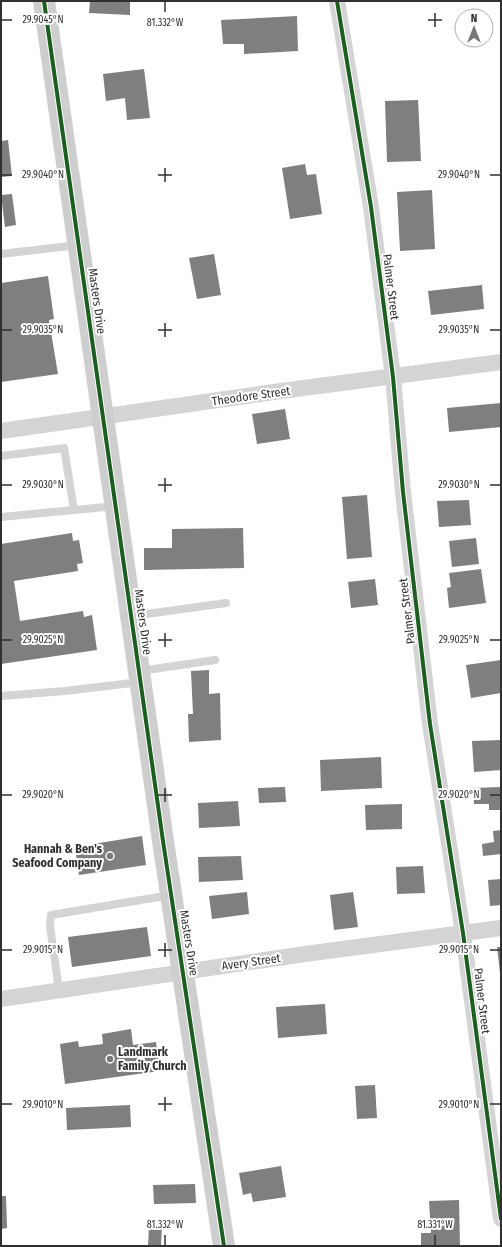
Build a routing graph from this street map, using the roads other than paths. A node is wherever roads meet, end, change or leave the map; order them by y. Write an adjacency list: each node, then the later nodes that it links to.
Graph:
1 (44, 1): 3 (street, Masters Drive)
2 (337, 1): 6 (street, Palmer Street)
3 (78, 245): 4 (lane); 7 (street, Masters Drive)
4 (1, 254)
5 (501, 362): 6 (street, Theodore Street)
6 (393, 377): 7 (street, Theodore Street); 20 (street, Palmer Street)
7 (104, 416): 8 (street, Theodore Street); 10 (street, Masters Drive)
8 (1, 431)
9 (1, 456): 11 (lane)
10 (116, 506): 11 (lane); 14 (street, Masters Drive)
11 (74, 510): 12 (lane)
12 (1, 517)
13 (226, 603): 14 (lane)
14 (132, 616): 16 (street, Masters Drive)
15 (215, 660): 16 (lane)
16 (140, 677): 17 (lane); 18 (street, Masters Drive)
17 (1, 696)
18 (172, 895): 21 (street, Masters Drive); 22 (lane)
19 (501, 928): 20 (street, Avery Street)
20 (463, 933): 21 (street, Avery Street); 24 (street, Palmer Street)
21 (184, 972): 22 (street, Avery Street); 25 (street, Masters Drive)
22 (59, 990): 23 (street, Avery Street)
23 (1, 999)
24 (501, 1219)
25 (224, 1246)

